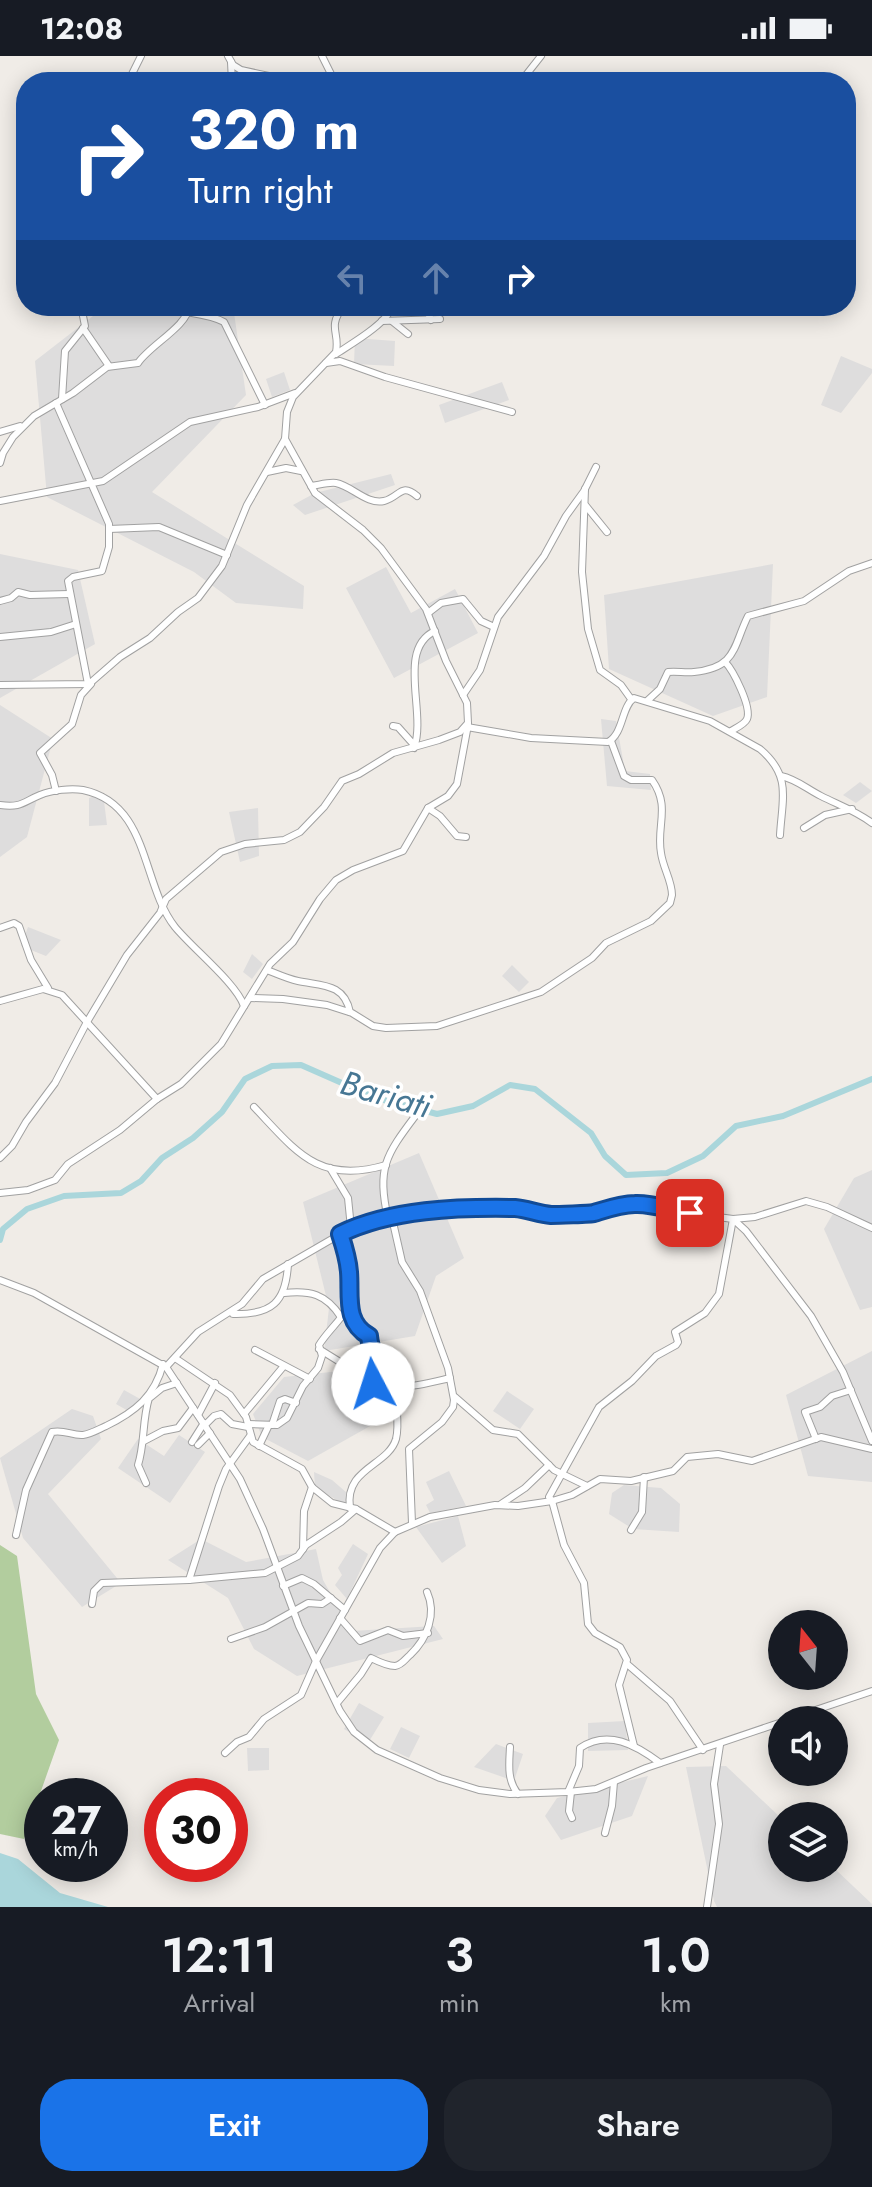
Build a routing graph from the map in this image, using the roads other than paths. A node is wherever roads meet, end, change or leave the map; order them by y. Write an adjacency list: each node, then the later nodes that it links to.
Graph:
1 (541, 56): 4 (street)
2 (230, 59): 3 (street)
3 (250, 72)
4 (528, 72)
5 (84, 316): 15 (street)
6 (187, 316): 19 (street)
7 (212, 316): 22 (street)
8 (337, 316): 17 (street)
9 (387, 316): 13 (street)
10 (429, 316): 12 (street)
11 (440, 319): 12 (street)
12 (431, 320): 14 (street)
13 (382, 321): 14 (street); 17 (street)
14 (393, 322): 16 (street)
15 (83, 328): 19 (street); 21 (street)
16 (408, 334)
17 (333, 356): 18 (street)
18 (326, 363): 20 (street); 23 (street)
19 (109, 366): 21 (street)
20 (296, 392): 22 (street); 26 (street)
21 (59, 401): 24 (street); 31 (street)
22 (265, 405): 31 (street)
23 (512, 412)
24 (23, 425): 25 (street); 27 (street)
25 (0, 432)
26 (285, 439): 29 (street); 30 (street)
27 (0, 463)
28 (596, 467): 33 (street)
29 (301, 471): 30 (street); 32 (street)
30 (267, 472): 39 (street)
31 (90, 482): 35 (street); 37 (street)
32 (311, 486): 34 (street); 43 (street)
33 (585, 489): 36 (street); 45 (street)
34 (417, 496)
35 (0, 501)
36 (586, 506): 38 (street); 52 (street)
37 (109, 529): 39 (street); 41 (street)
38 (607, 532)
39 (227, 555): 49 (street)
40 (872, 563): 48 (street)
41 (69, 594): 42 (street); 44 (street)
42 (0, 601)
43 (428, 613): 45 (street); 46 (street)
44 (76, 624): 47 (street); 49 (street)
45 (494, 627): 51 (street)
46 (435, 631): 51 (street); 58 (street)
47 (0, 637)
48 (725, 662): 53 (street); 56 (street)
49 (90, 683): 50 (street); 60 (street)
50 (0, 685)
51 (463, 695): 55 (street)
52 (631, 699): 53 (street); 57 (street)
53 (647, 701): 56 (street)
54 (393, 726): 58 (street)
55 (467, 726): 57 (street); 58 (street); 62 (street)
56 (731, 731): 59 (street)
57 (611, 741): 75 (street)
58 (414, 747): 68 (street)
59 (781, 776): 63 (street); 66 (street)
60 (56, 791): 61 (street); 68 (street)
61 (0, 805)
62 (428, 808): 67 (street); 70 (street)
63 (852, 809): 64 (street); 65 (street)
64 (872, 823)
65 (804, 828)
66 (780, 835)
67 (466, 837)
68 (162, 908): 74 (street); 76 (street)
69 (0, 928): 71 (street)
70 (267, 970): 72 (street); 75 (street)
71 (48, 988): 73 (street); 76 (street)
72 (250, 998): 74 (street); 75 (street)
73 (0, 1001)
74 (244, 1006): 77 (street)
75 (350, 1012)
76 (87, 1022): 77 (street); 80 (street)
77 (157, 1099): 83 (street)
78 (254, 1107): 82 (street)
79 (416, 1115): 81 (street)
80 (0, 1158)
81 (386, 1165): 82 (street); 84 (street)
82 (330, 1168): 86 (street)
83 (0, 1193)
84 (390, 1219): 85 (street); 86 (street); 102 (street)
85 (733, 1219): 87 (street); 108 (street); 127 (street)
86 (351, 1228): 88 (street)
87 (872, 1228)
88 (340, 1234): 89 (street); 92 (street)
89 (288, 1264): 91 (street); 93 (street)
90 (0, 1280): 100 (street)
91 (284, 1293): 93 (street); 94 (street)
92 (349, 1305): 94 (street); 95 (street)
93 (231, 1314): 98 (street)
94 (341, 1317): 96 (street)
95 (368, 1344): 99 (street); 106 (street)
96 (319, 1349): 99 (street); 103 (street)
97 (255, 1350): 101 (street)
98 (175, 1358): 100 (street); 105 (street)
99 (343, 1364): 106 (street)
100 (165, 1365): 104 (street); 110 (street)
101 (283, 1367): 103 (street); 113 (street)
102 (450, 1378): 107 (street); 109 (street)
103 (310, 1379): 111 (street)
104 (177, 1383): 110 (street); 112 (street)
105 (215, 1383): 113 (street); 114 (street)
106 (375, 1385): 107 (street)
107 (396, 1389): 134 (street)
108 (851, 1390): 120 (street); 122 (street)
109 (453, 1394): 126 (street); 135 (street)
110 (149, 1397): 121 (street); 138 (street)
111 (296, 1403): 117 (street); 117 (street)
112 (193, 1408): 114 (street); 121 (street)
113 (244, 1414): 116 (street)
114 (198, 1415): 115 (street)
115 (204, 1424): 116 (street); 118 (street); 118 (street)
116 (248, 1425): 117 (street); 119 (street)
117 (270, 1425): 123 (street)
118 (210, 1433): 125 (street)
119 (250, 1436): 123 (street); 125 (street)
120 (816, 1439): 124 (street); 128 (street)
121 (144, 1441): 129 (street)
122 (872, 1441)
123 (259, 1446): 131 (street)
124 (872, 1449)
125 (232, 1463): 140 (street); 141 (street)
126 (549, 1465): 127 (street); 133 (street)
127 (563, 1475): 130 (street); 132 (street)
128 (644, 1477): 130 (street); 136 (street)
129 (146, 1483)
130 (587, 1486): 132 (street)
131 (312, 1487): 134 (street); 139 (street)
132 (552, 1501): 133 (street); 152 (street)
133 (501, 1504): 135 (street)
134 (353, 1508): 137 (street); 139 (street)
135 (412, 1523): 137 (street)
136 (631, 1530)
137 (395, 1532): 146 (street)
138 (16, 1535)
139 (303, 1549): 140 (street)
140 (276, 1568): 141 (street); 142 (street)
141 (189, 1580): 145 (street)
142 (283, 1586): 144 (street); 147 (street)
143 (427, 1592): 149 (street)
144 (331, 1598): 146 (street); 147 (street)
145 (92, 1604)
146 (345, 1610): 148 (street)
147 (294, 1612): 150 (street); 151 (street)
148 (340, 1618): 149 (street); 151 (street)
149 (428, 1633): 154 (street)
150 (231, 1639)
151 (316, 1661): 154 (street); 161 (street)
152 (627, 1664): 158 (street); 160 (street)
153 (872, 1691): 155 (street)
154 (337, 1703): 165 (street)
155 (828, 1706)
156 (768, 1727): 157 (street)
157 (720, 1745): 160 (street); 168 (street)
158 (634, 1746): 162 (street); 164 (street)
159 (510, 1747): 165 (street)
160 (703, 1750): 162 (street)
161 (225, 1753)
162 (660, 1763): 163 (street)
163 (614, 1782): 164 (street); 167 (street)
164 (570, 1792): 165 (street); 166 (street)
165 (518, 1794)
166 (572, 1818)
167 (605, 1833)
168 (707, 1907)

